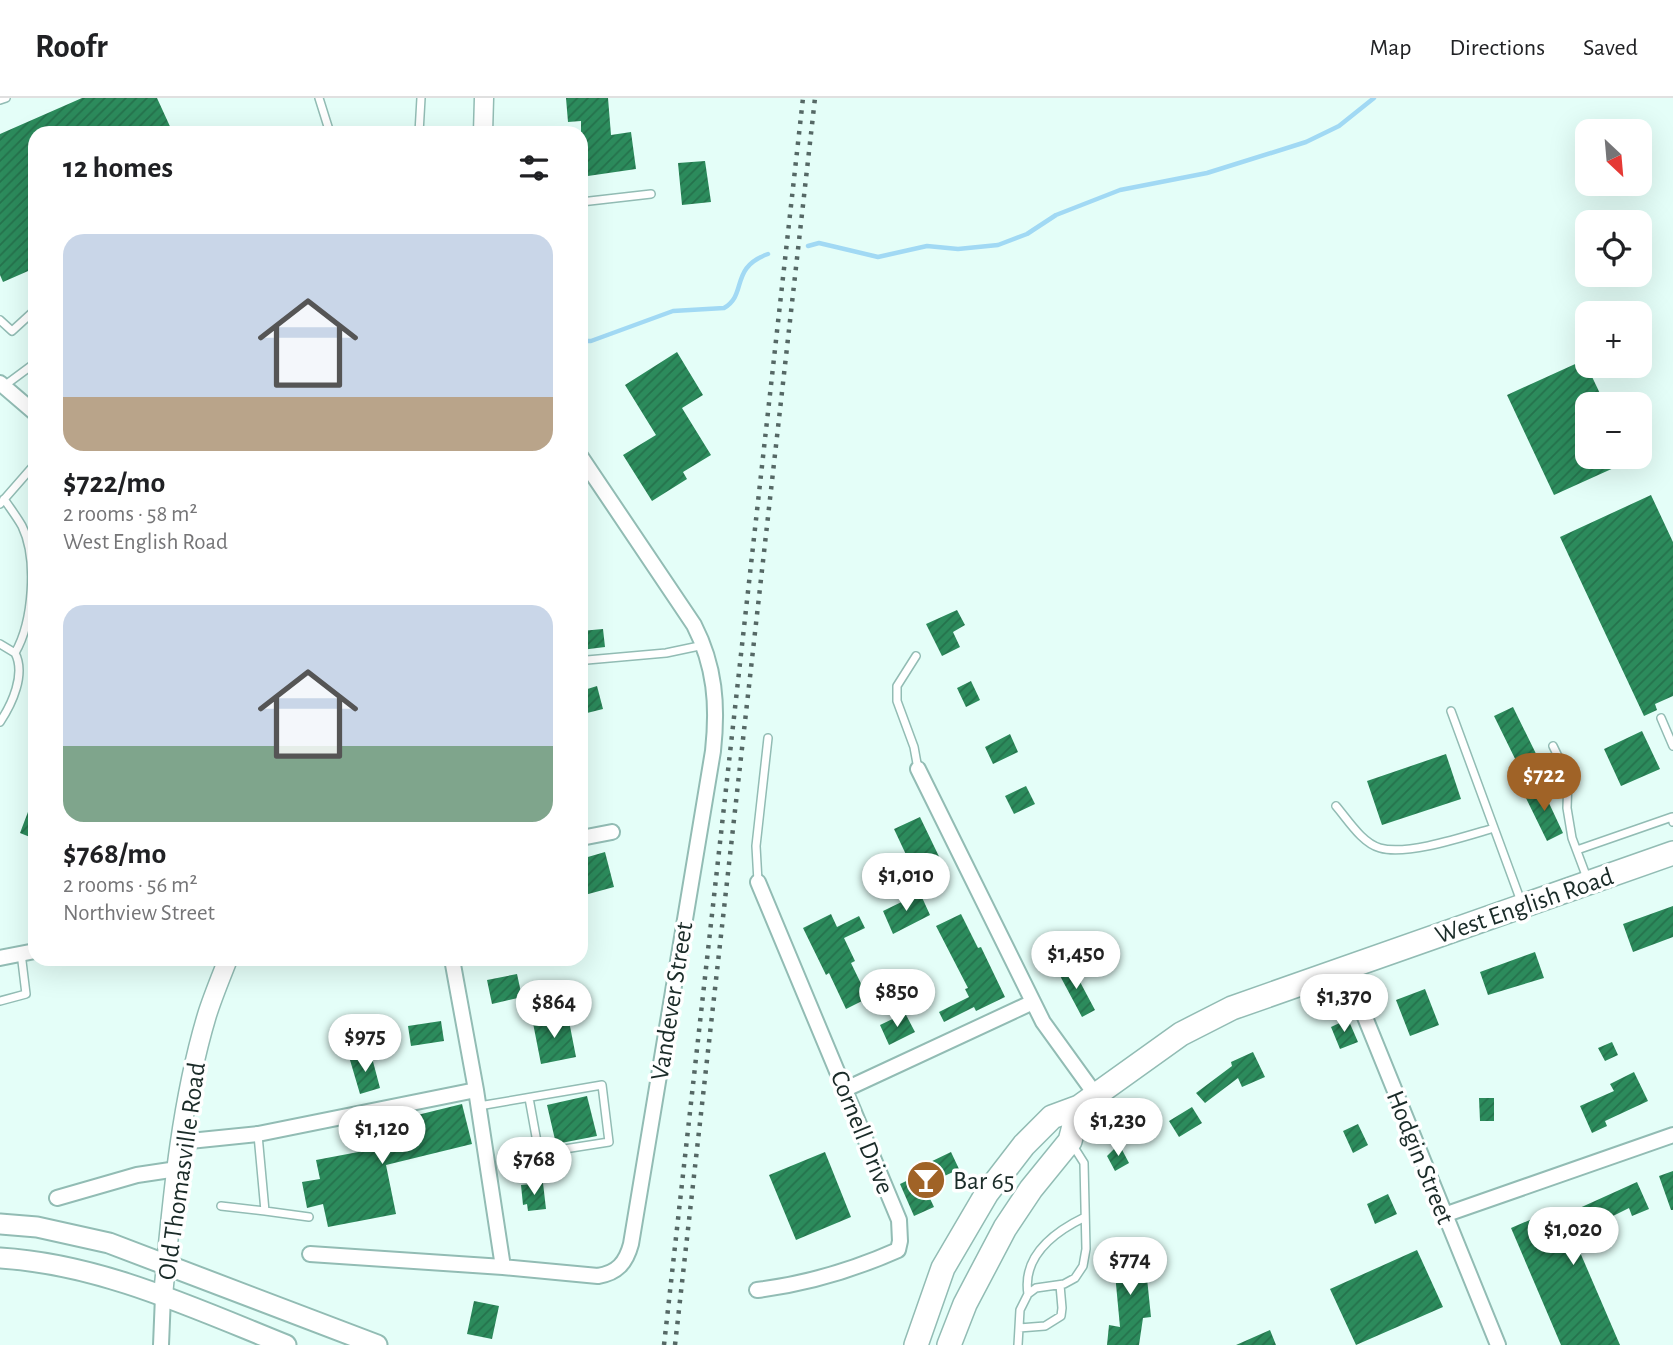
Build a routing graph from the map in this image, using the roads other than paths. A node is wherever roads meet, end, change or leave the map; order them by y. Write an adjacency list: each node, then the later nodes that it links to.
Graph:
1 (6, 98): 5 (lane)
2 (319, 98): 6 (lane)
3 (421, 98): 7 (lane)
4 (484, 98): 8 (street)
5 (0, 100)
6 (328, 126)
7 (419, 126)
8 (483, 126)
9 (651, 194): 10 (lane)
10 (588, 201)
11 (28, 316): 12 (lane)
12 (0, 320)
13 (28, 368): 14 (lane)
14 (2, 385): 15 (street)
15 (28, 407)
16 (588, 467): 22 (street, Vandever Street)
17 (28, 472): 18 (lane)
18 (2, 501): 19 (lane)
19 (28, 549)
20 (28, 611): 23 (lane)
21 (0, 644): 23 (lane)
22 (705, 645): 25 (lane); 70 (street, Vandever Street)
23 (15, 653): 28 (lane)
24 (916, 656): 32 (lane)
25 (588, 660)
26 (1451, 711): 35 (lane)
27 (1661, 718): 31 (lane)
28 (0, 722)
29 (768, 738): 41 (lane)
30 (1553, 746): 38 (lane)
31 (1673, 746)
32 (918, 769): 49 (street)
33 (1336, 806): 35 (lane)
34 (1673, 822): 38 (lane)
35 (1494, 828): 42 (lane)
36 (612, 832): 37 (street)
37 (588, 837)
38 (1577, 850): 40 (lane)
39 (1673, 853): 40 (main road, West English Road)
40 (1588, 882): 42 (main road, West English Road)
41 (758, 883): 50 (street, Cornell Drive)
42 (1522, 905): 47 (main road, West English Road)
43 (28, 952): 44 (street); 48 (lane)
44 (0, 958)
45 (225, 966): 58 (street, Old Thomasville Road)
46 (453, 966): 51 (street)
47 (1345, 968): 53 (main road, West English Road); 63 (street, Hodgin Street)
48 (0, 1001)
49 (1033, 1002): 50 (street); 53 (street)
50 (846, 1089): 72 (street, Cornell Drive)
51 (476, 1090): 54 (street); 55 (street)
52 (529, 1098): 52 (lane); 54 (lane)
53 (1087, 1100): 57 (main road); 79 (main road, West English Road)
54 (478, 1106): 70 (street)
55 (258, 1134): 58 (street); 62 (lane)
56 (1673, 1135): 63 (street)
57 (1070, 1141): 65 (lane); 80 (main road)
58 (180, 1142): 59 (street, Old Thomasville Road)
59 (177, 1169): 60 (street); 69 (street, Old Thomasville Road)
60 (57, 1198)
61 (221, 1206): 62 (lane)
62 (265, 1211): 64 (lane)
63 (1444, 1215): 82 (street, Hodgin Street)
64 (309, 1217)
65 (1085, 1217): 71 (lane); 73 (lane)
66 (0, 1224): 69 (main road)
67 (310, 1254): 70 (street, Vandever Street)
68 (0, 1258): 74 (main road)
69 (166, 1265): 74 (street, Old Thomasville Road); 78 (main road)
70 (503, 1267)
71 (1060, 1285): 73 (lane); 75 (lane)
72 (757, 1290)
73 (1028, 1294): 75 (lane)
74 (163, 1296): 76 (street, Old Thomasville Road); 77 (main road)
75 (1019, 1328): 81 (lane)
76 (161, 1345)
77 (286, 1345)
78 (377, 1345)
79 (916, 1345)
80 (949, 1345)
81 (1018, 1345)
82 (1498, 1345)

